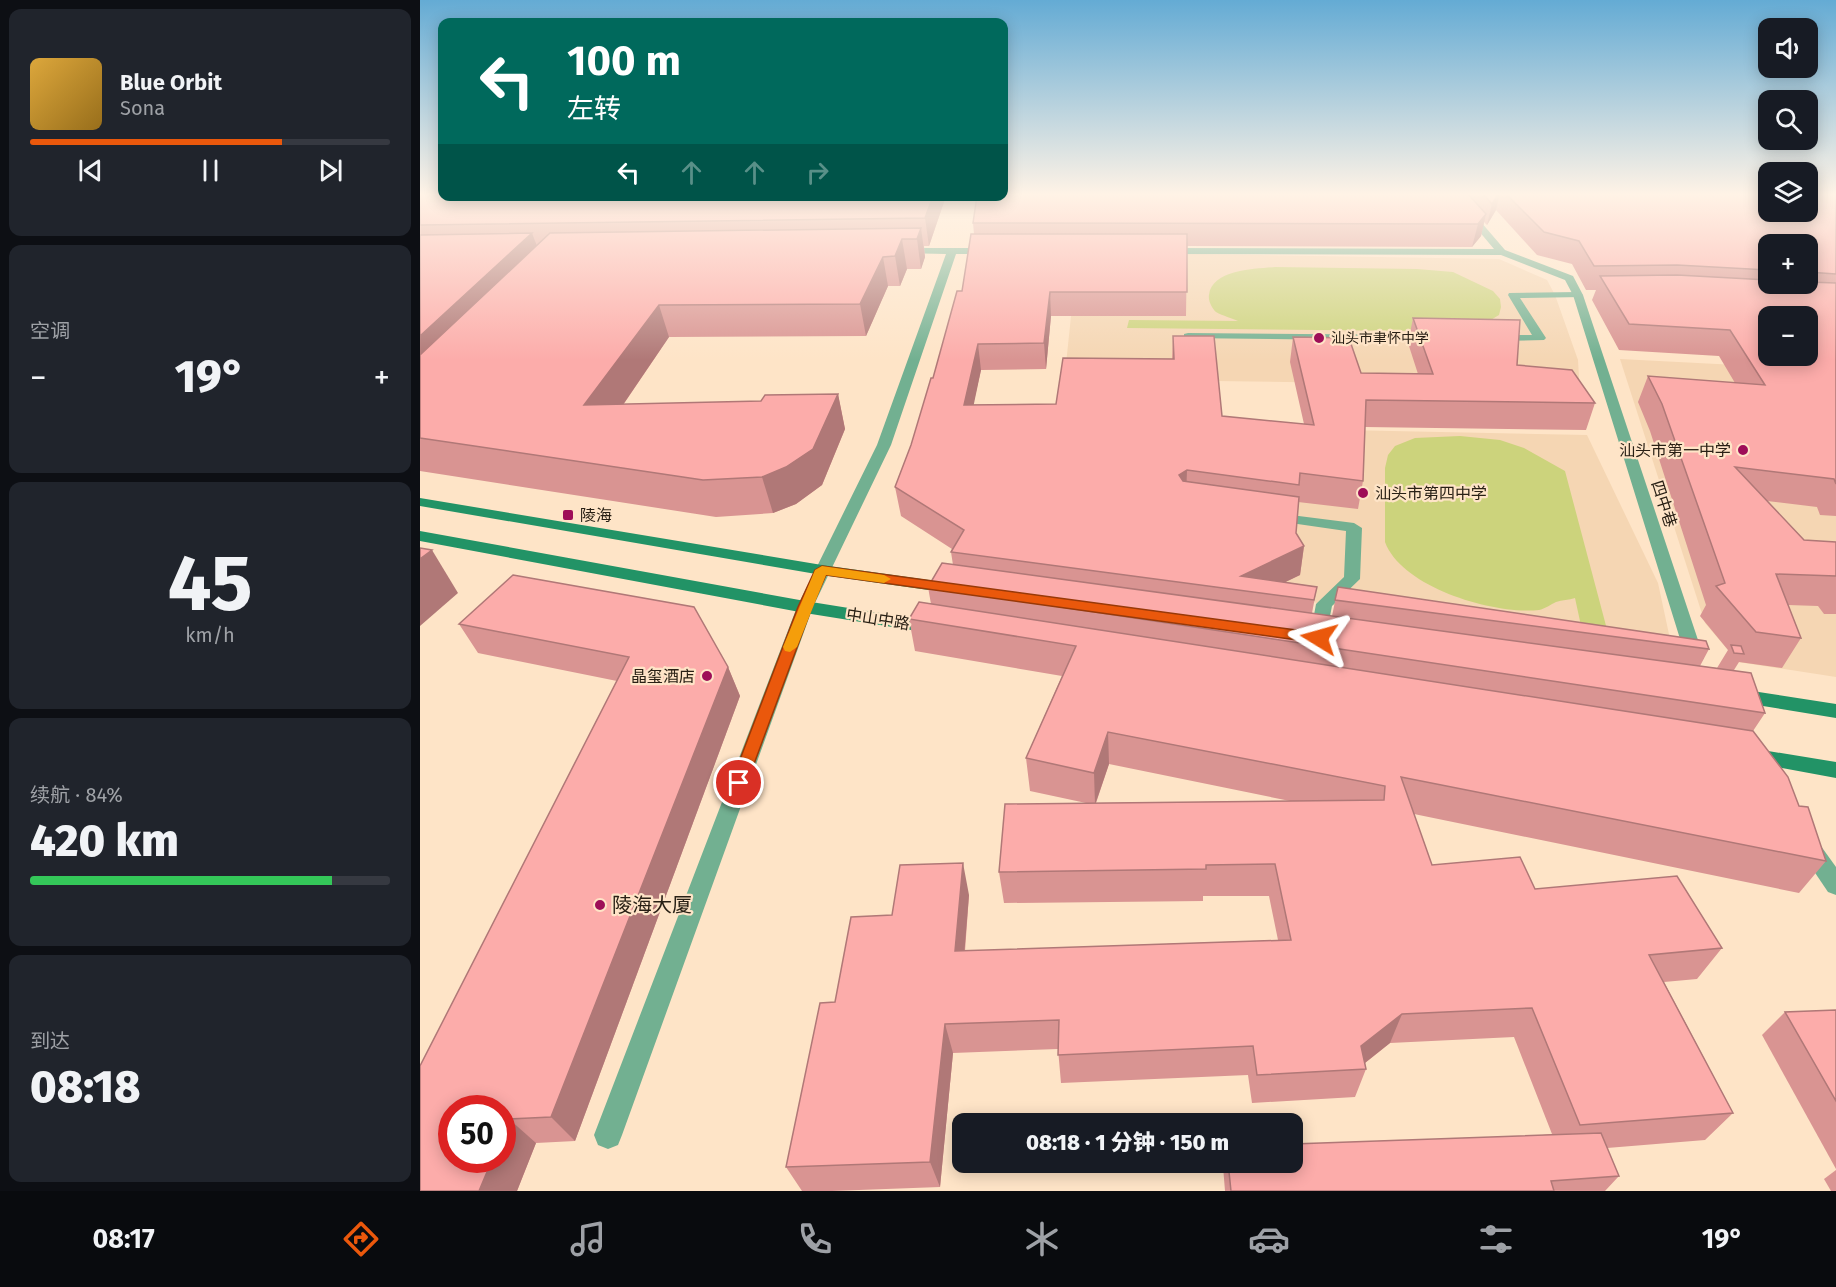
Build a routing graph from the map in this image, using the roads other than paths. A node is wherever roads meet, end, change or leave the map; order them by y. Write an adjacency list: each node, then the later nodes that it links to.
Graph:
1 (1499, 249): 6 (street)
2 (951, 251): 3 (street); 5 (street); 14 (street)
3 (999, 251)
4 (1155, 251): 6 (street)
5 (892, 252)
6 (1502, 252): 7 (street)
7 (1584, 295): 10 (street); 19 (street, 四中巷)
8 (1188, 336): 9 (street)
9 (1446, 338)
10 (1481, 338)
11 (420, 502): 14 (main road)
12 (1265, 515): 18 (street)
13 (420, 536): 16 (main road, 中山中路)
14 (822, 570): 15 (main road); 16 (street)
15 (964, 590)
16 (805, 607): 17 (main road, 中山中路); 27 (street)
17 (947, 630)
18 (1319, 638)
19 (1698, 668)
20 (1727, 694): 21 (main road)
21 (1836, 711)
22 (1739, 755): 23 (main road); 24 (street)
23 (1836, 770)
24 (1753, 773)
25 (1795, 829): 26 (street)
26 (1836, 885)
27 (608, 1136)

